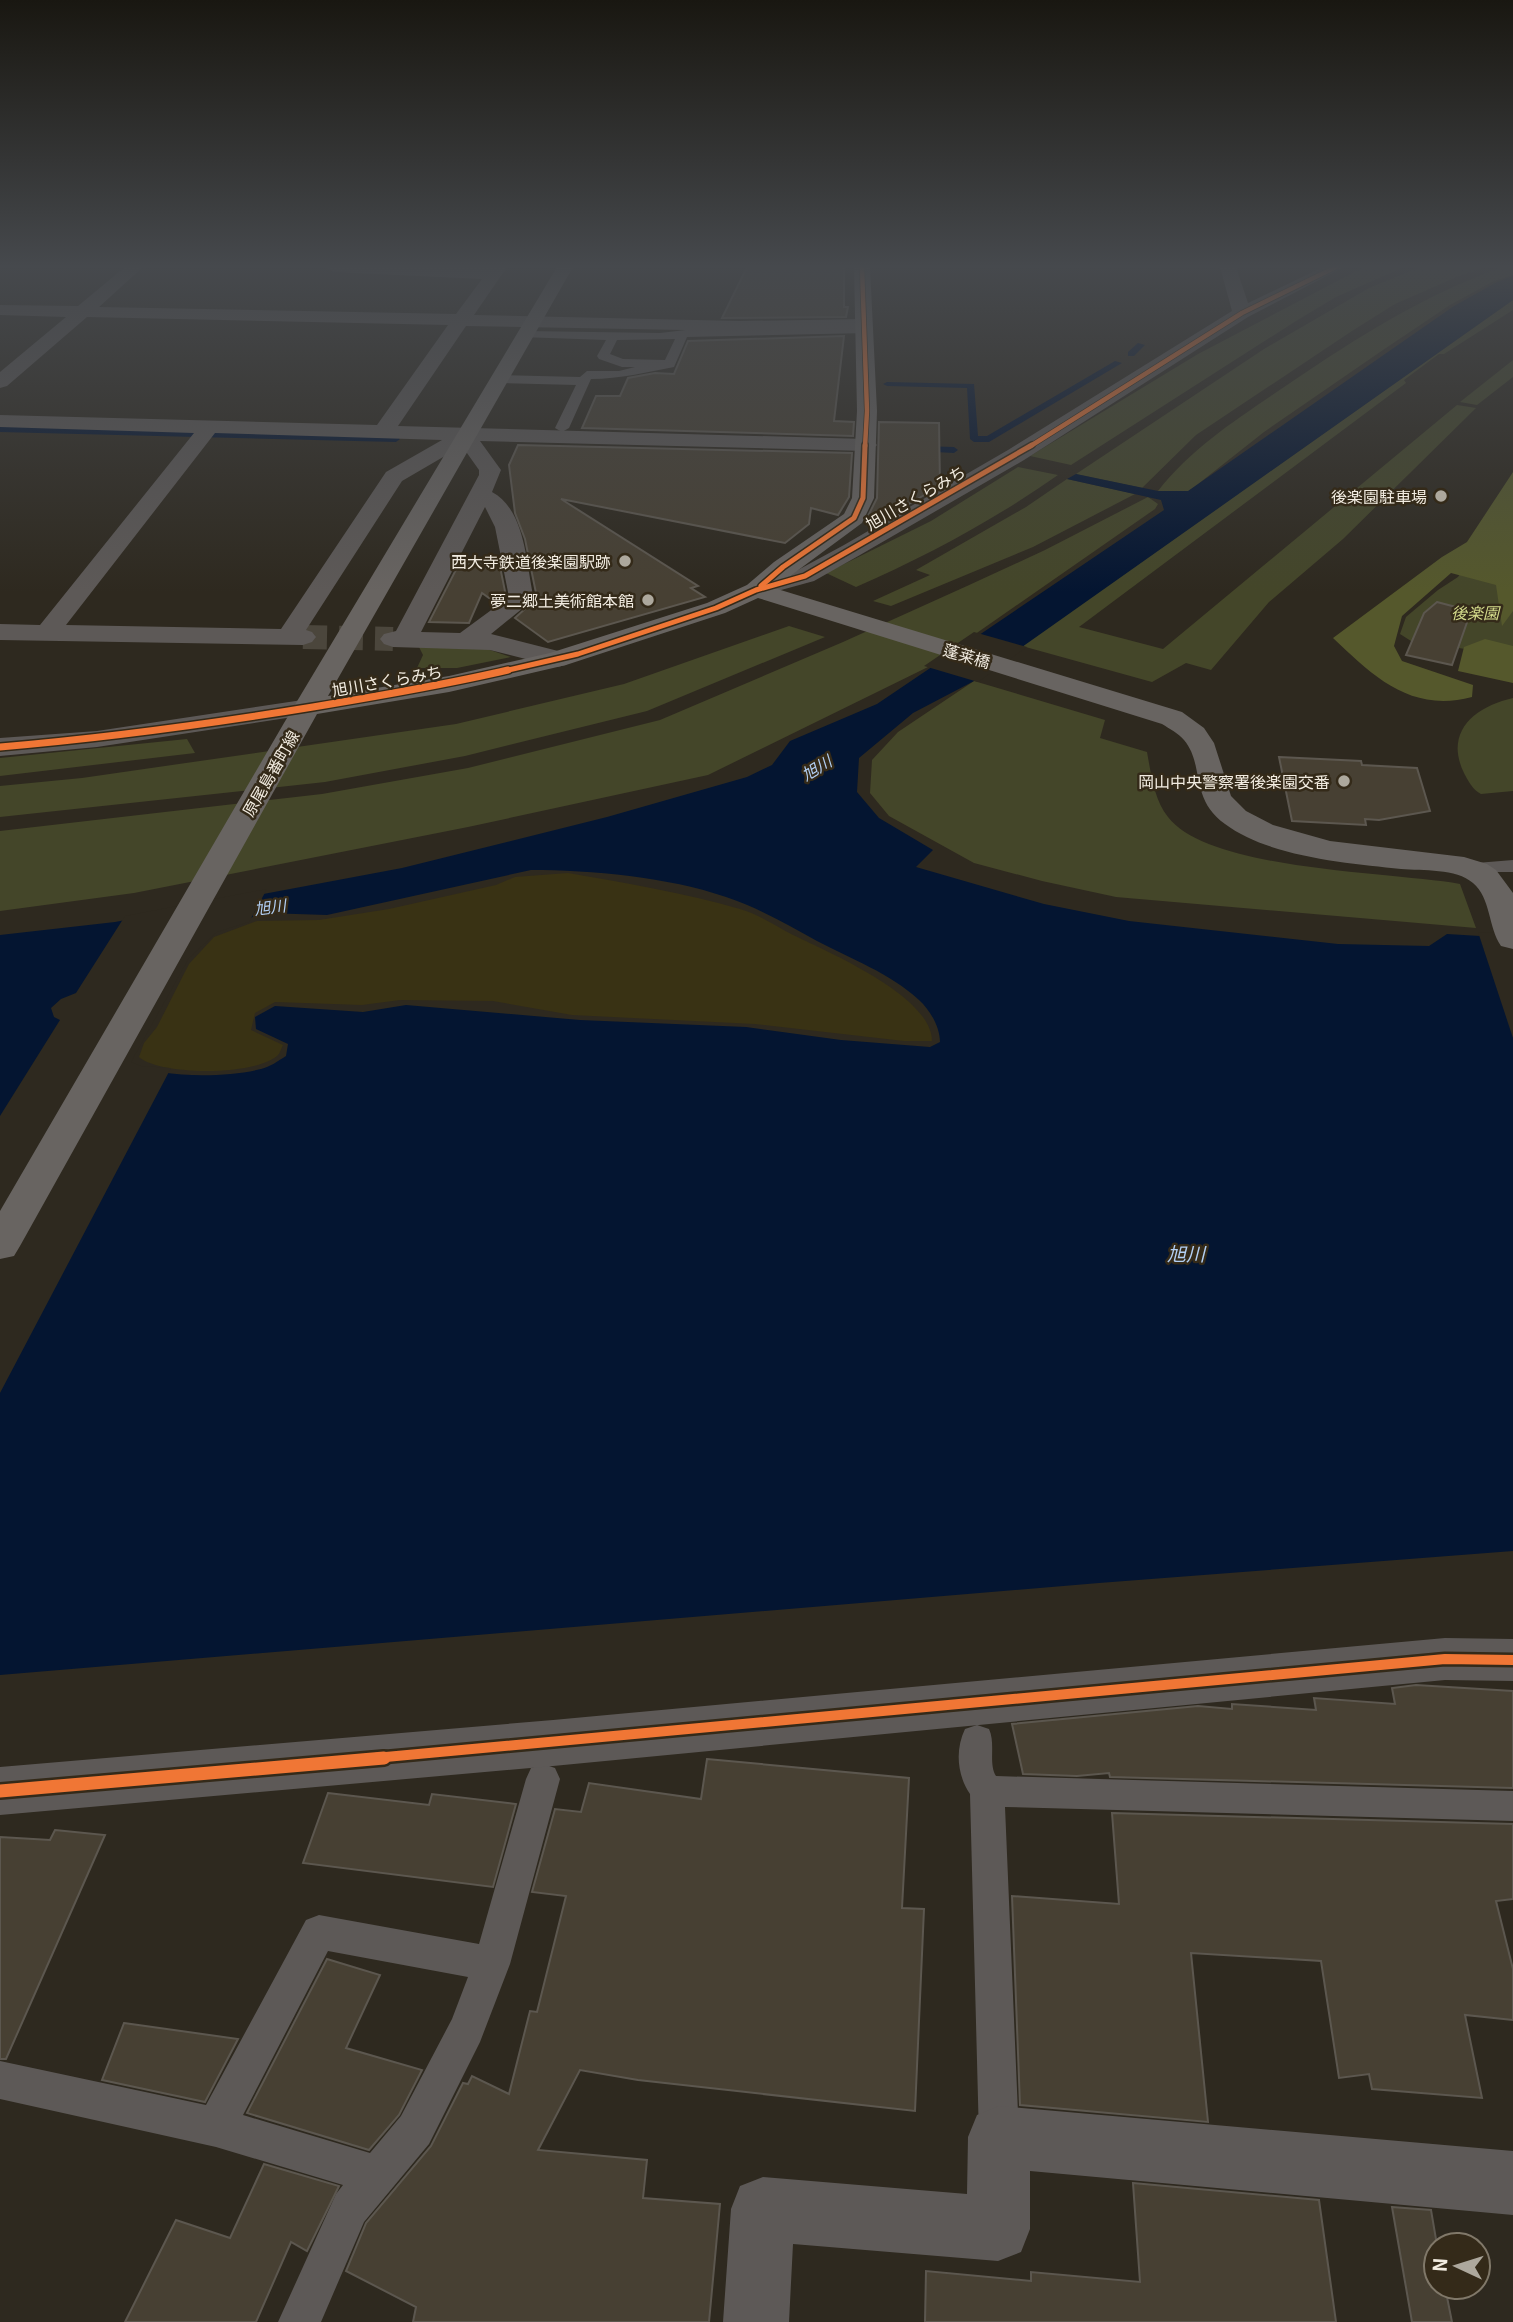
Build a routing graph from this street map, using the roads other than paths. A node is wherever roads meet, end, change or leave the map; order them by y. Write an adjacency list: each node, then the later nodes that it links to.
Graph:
1 (421, 375): 12 (street)
2 (501, 375): 8 (street, 原尾島番町線)
3 (581, 375): 7 (lane)
4 (616, 375): 7 (lane)
5 (865, 375): 14 (street)
6 (1143, 375): 16 (street, 旭川さくらみち)
7 (586, 378): 8 (lane); 10 (lane)
8 (499, 379): 13 (street, 原尾島番町線)
9 (0, 421): 11 (street)
10 (562, 428)
11 (205, 432): 12 (street); 18 (street)
12 (385, 432): 13 (street)
13 (465, 435): 14 (street); 15 (street); 18 (street); 21 (street, 原尾島番町線)
14 (866, 444): 16 (street)
15 (480, 495): 19 (street); 19 (street)
16 (756, 590): 20 (street, 旭川さくらみち); 23 (street, 蓬莱橋)
17 (0, 632): 18 (street)
18 (47, 633)
19 (467, 640): 20 (street)
20 (557, 659): 21 (street, 旭川さくらみち)
21 (304, 715): 22 (street); 25 (street, 原尾島番町線)
22 (0, 747)
23 (1505, 879): 24 (street)
24 (1513, 940)
25 (0, 1246)
26 (1513, 1660): 27 (street)
27 (976, 1720): 28 (street); 30 (lane)
28 (549, 1759): 29 (street); 32 (lane)
29 (0, 1791)
30 (987, 1791): 31 (lane); 35 (lane)
31 (1513, 1806)
32 (492, 1964): 34 (lane); 36 (lane)
33 (0, 2080): 34 (lane)
34 (216, 2127): 36 (lane)
35 (999, 2137): 37 (street); 39 (street)
36 (376, 2175): 38 (lane)
37 (1513, 2183)
38 (299, 2322)
39 (756, 2322)

